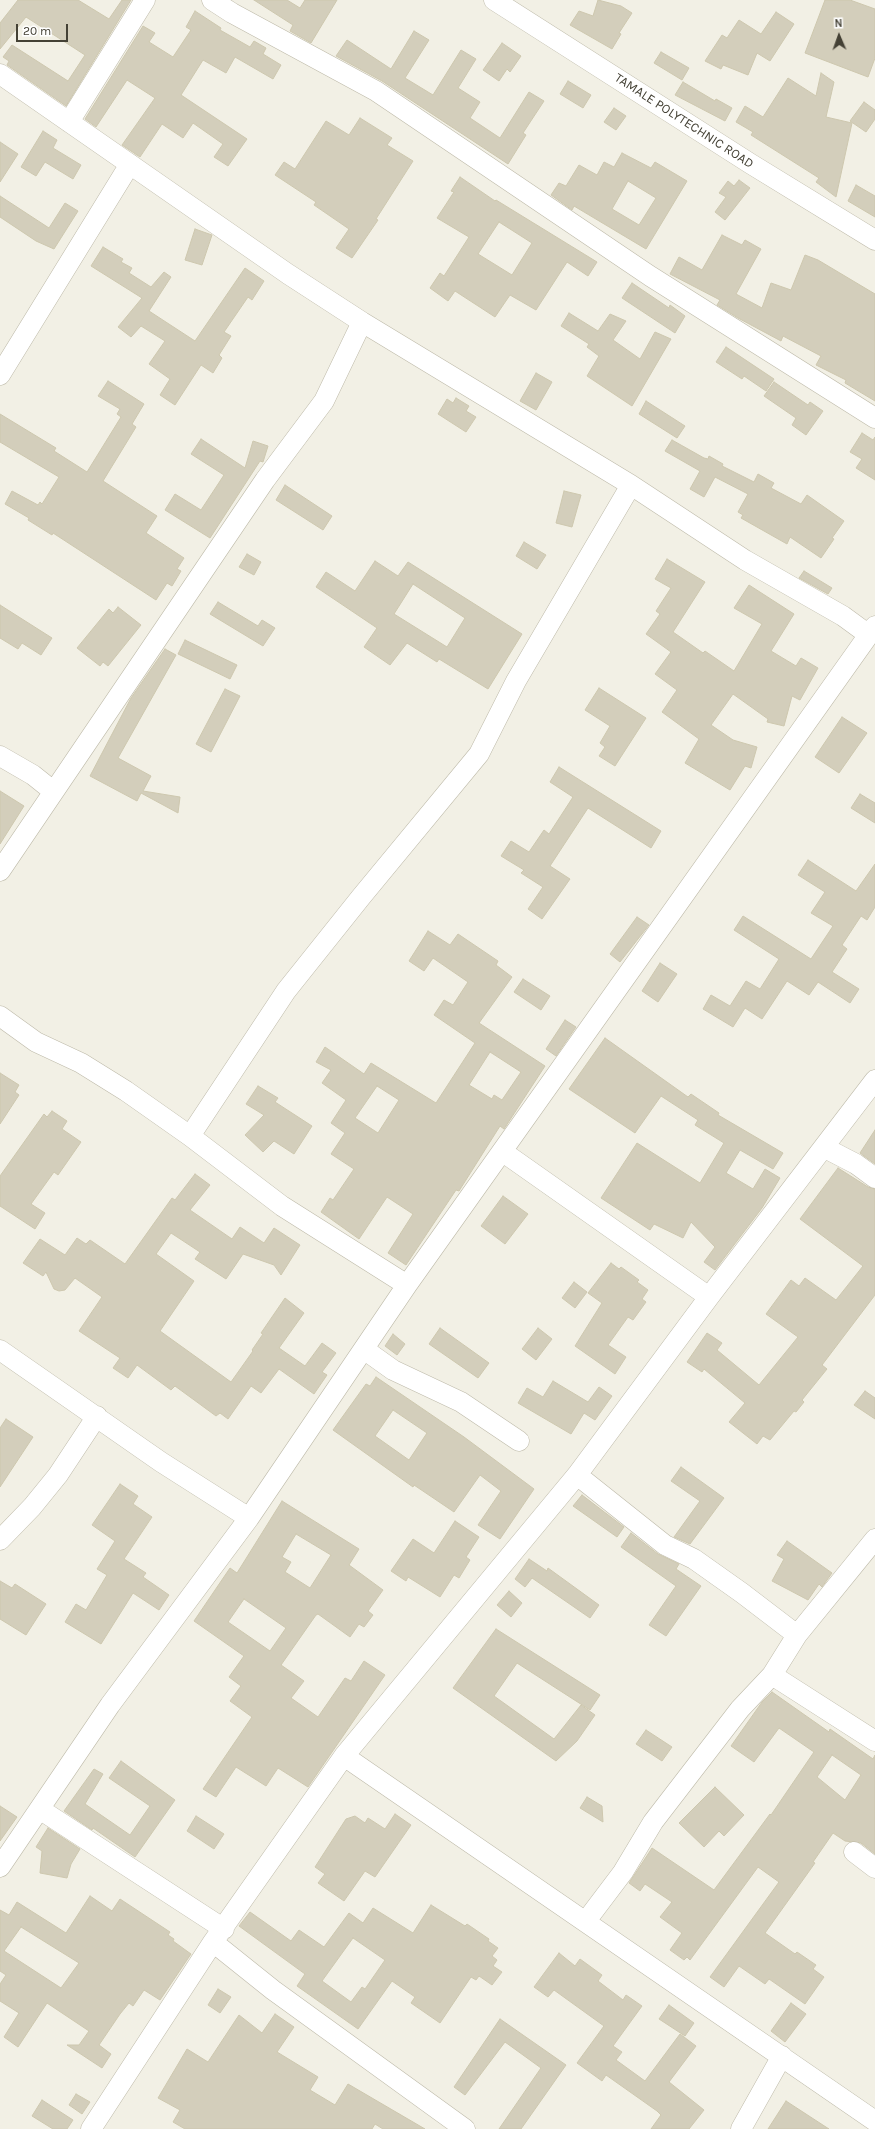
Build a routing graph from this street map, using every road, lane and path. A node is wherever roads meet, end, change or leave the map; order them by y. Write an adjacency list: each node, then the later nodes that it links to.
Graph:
1 (145, 0): 5 (street)
2 (212, 0): 10 (street)
3 (494, 0): 7 (street, TAMALE POLYTECHNIC ROAD)
4 (0, 74): 5 (street)
5 (69, 122): 6 (street)
6 (130, 164): 8 (street); 9 (street)
7 (875, 240)
8 (362, 322): 11 (street); 14 (street)
9 (0, 375)
10 (875, 418)
11 (631, 485): 12 (street); 18 (street)
12 (872, 630): 20 (street)
13 (0, 756): 14 (street)
14 (53, 791): 15 (street)
15 (0, 870)
16 (0, 1016): 18 (street)
17 (875, 1080): 19 (street)
18 (190, 1136): 22 (street)
19 (824, 1148): 21 (street); 23 (street)
20 (503, 1152): 22 (street); 23 (street)
21 (875, 1178)
22 (407, 1285): 25 (street)
23 (709, 1297): 28 (street)
24 (0, 1350): 26 (street)
25 (365, 1350): 27 (street); 29 (street)
26 (97, 1416): 29 (street); 31 (street)
27 (519, 1441)
28 (577, 1475): 32 (street); 35 (street)
29 (249, 1518): 36 (street)
30 (875, 1539): 32 (street)
31 (0, 1540)
32 (797, 1635): 33 (street)
33 (772, 1675): 34 (street); 40 (street)
34 (875, 1741)
35 (344, 1756): 40 (street); 41 (street)
36 (41, 1810): 38 (street); 41 (street)
37 (854, 1852): 39 (street)
38 (0, 1867)
39 (875, 1868)
40 (586, 1921): 42 (street)
41 (218, 1936): 44 (street); 45 (street)
42 (782, 2056): 43 (street); 46 (street)
43 (875, 2122)
44 (91, 2129)
45 (465, 2129)
46 (740, 2129)

